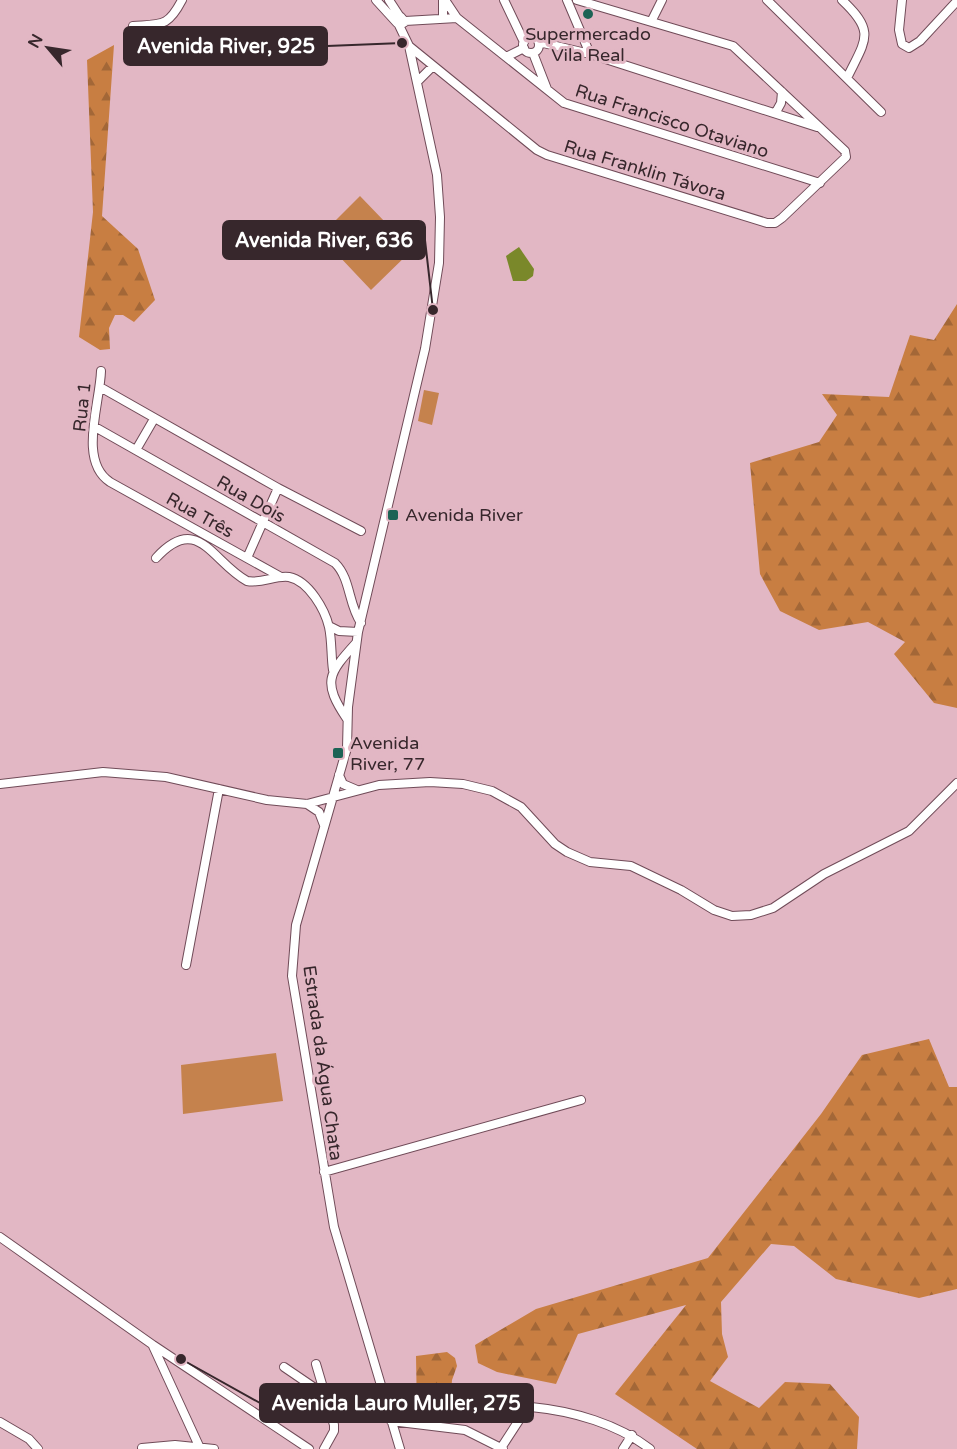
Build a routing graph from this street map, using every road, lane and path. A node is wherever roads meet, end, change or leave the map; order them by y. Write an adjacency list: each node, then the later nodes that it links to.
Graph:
1 (182, 0): 17 (street)
2 (376, 0): 16 (street)
3 (389, 0): 16 (street)
4 (444, 0): 13 (street, Rua Francisco Otaviano); 14 (street, Rua Francisco Otaviano)
5 (504, 0): 21 (street)
6 (567, 0): 18 (street)
7 (578, 0): 15 (street)
8 (662, 0): 15 (street)
9 (767, 0): 27 (street)
10 (842, 0): 27 (street)
11 (902, 0): 12 (street)
12 (957, 1)
13 (442, 18): 14 (street); 16 (street)
14 (457, 18): 25 (street, Rua Francisco Otaviano)
15 (652, 20): 30 (street)
16 (401, 22): 20 (street)
17 (134, 26)
18 (580, 34): 22 (street); 24 (street)
19 (539, 42): 21 (street); 22 (street); 23 (street)
20 (408, 43): 26 (street, Rua Franklin Távora); 28 (street)
21 (524, 45): 23 (street); 25 (street)
22 (569, 49): 24 (street)
23 (533, 53): 29 (street)
24 (590, 54): 31 (street)
25 (506, 57): 29 (street, Rua Francisco Otaviano)
26 (433, 66): 28 (street); 34 (street, Rua Franklin Távora)
27 (847, 78): 32 (street)
28 (418, 81): 49 (street)
29 (548, 91): 34 (street, Rua Francisco Otaviano)
30 (782, 92): 31 (street); 33 (street)
31 (776, 112): 33 (street)
32 (881, 112)
33 (822, 128): 34 (street, Rua Franklin Távora)
34 (820, 183)
35 (101, 371): 36 (street, Rua 1)
36 (100, 387): 37 (street); 38 (street, Rua 1)
37 (154, 419): 39 (street); 41 (street)
38 (95, 427): 39 (street, Rua Dois); 40 (street, Rua 1)
39 (136, 450): 42 (street, Rua Dois)
40 (105, 479): 44 (street, Rua Três)
41 (278, 488): 42 (street); 43 (street)
42 (263, 523): 46 (street); 49 (street, Rua Dois)
43 (361, 531)
44 (201, 537): 45 (street); 46 (street, Rua Três); 47 (street)
45 (156, 558)
46 (247, 558): 47 (street, Rua Três)
47 (280, 577): 48 (street, Rua Três)
48 (329, 626): 49 (street); 51 (street)
49 (360, 627): 50 (street)
50 (357, 643): 51 (street); 52 (street)
51 (333, 670): 52 (street)
52 (348, 720): 53 (street)
53 (339, 776): 57 (street); 58 (street)
54 (957, 783): 57 (street)
55 (0, 784): 56 (street)
56 (219, 789): 59 (street); 61 (street)
57 (357, 790): 58 (street)
58 (332, 798): 59 (street); 60 (street, Estrada da Água Chata)
59 (307, 804): 60 (street)
60 (324, 826): 63 (street, Estrada da Água Chata)
61 (186, 965)
62 (581, 1100): 63 (street)
63 (324, 1172): 69 (street, Estrada da Água Chata)
64 (0, 1237): 65 (street)
65 (153, 1345): 72 (street); 77 (street)
66 (316, 1365): 68 (street)
67 (284, 1367): 68 (street)
68 (325, 1395): 78 (street)
69 (391, 1421): 74 (street); 79 (street, Estrada da Água Chata)
70 (0, 1422): 75 (street)
71 (632, 1435): 74 (street); 80 (street); 81 (street)
72 (199, 1446): 73 (street); 76 (street)
73 (142, 1448)
74 (502, 1448)
75 (38, 1449)
76 (214, 1449)
77 (309, 1449)
78 (324, 1449)
79 (400, 1449)
80 (623, 1449)
81 (650, 1449)

